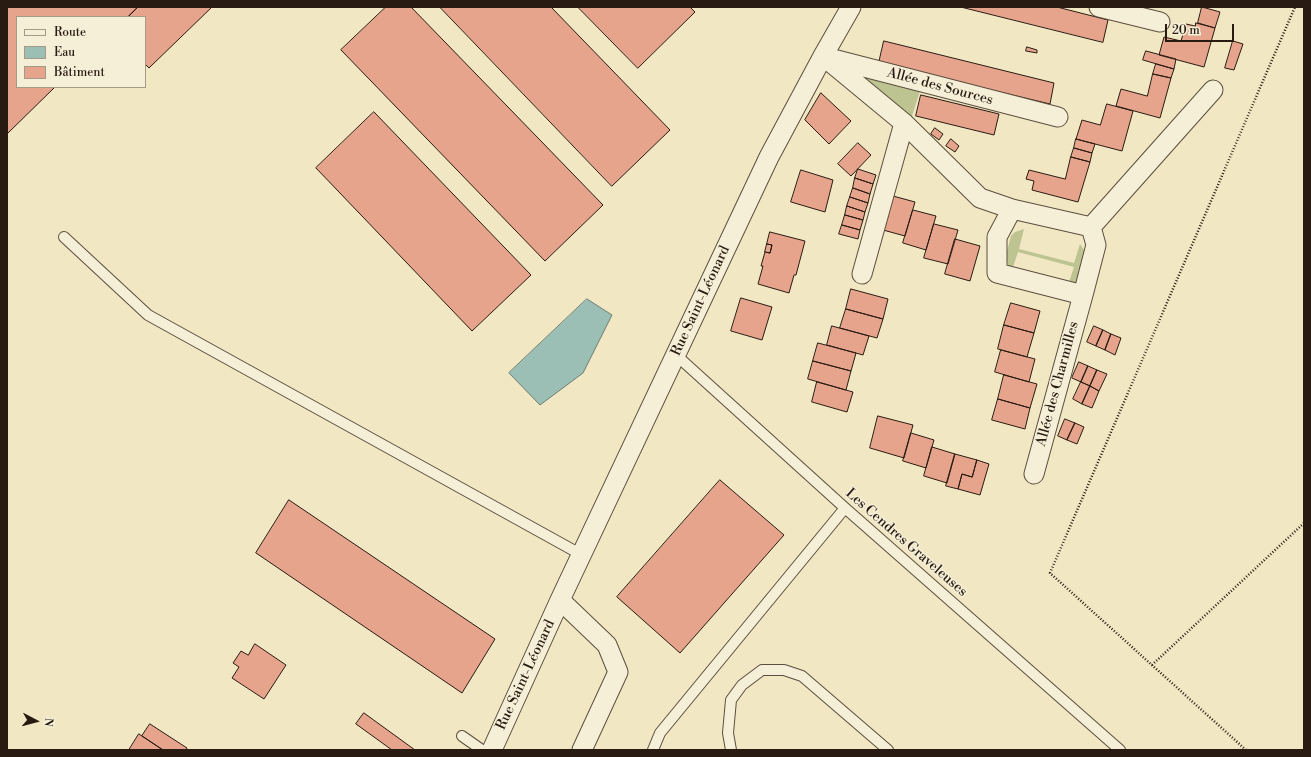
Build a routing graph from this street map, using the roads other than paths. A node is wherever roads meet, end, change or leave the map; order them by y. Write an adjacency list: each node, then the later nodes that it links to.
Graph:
1 (851, 7): 4 (street, Rue Saint-Léonard)
2 (1099, 7): 3 (street)
3 (1160, 22)
4 (823, 56): 6 (street, Allée des Sources); 7 (street); 13 (street, Rue Saint-Léonard)
5 (1213, 90): 9 (street)
6 (1058, 117)
7 (904, 123): 8 (street); 11 (street)
8 (1012, 209): 9 (street); 12 (street)
9 (1091, 227): 12 (street, Allée des Charmilles)
10 (64, 237): 16 (lane)
11 (862, 274)
12 (1083, 295): 14 (street, Allée des Charmilles)
13 (676, 355): 15 (lane, Les Cendres Graveleuses); 16 (street, Rue Saint-Léonard)
14 (1034, 474)
15 (845, 508): 22 (lane); 25 (lane, Les Cendres Graveleuses)
16 (582, 555): 17 (street, Rue Saint-Léonard)
17 (560, 600): 20 (street, Rue Saint-Léonard); 21 (street, Rue Saint-Léonard)
18 (462, 736): 19 (lane)
19 (482, 750)
20 (492, 750)
21 (582, 750)
22 (653, 750)
23 (732, 750): 24 (lane)
24 (888, 750)
25 (1120, 750)

